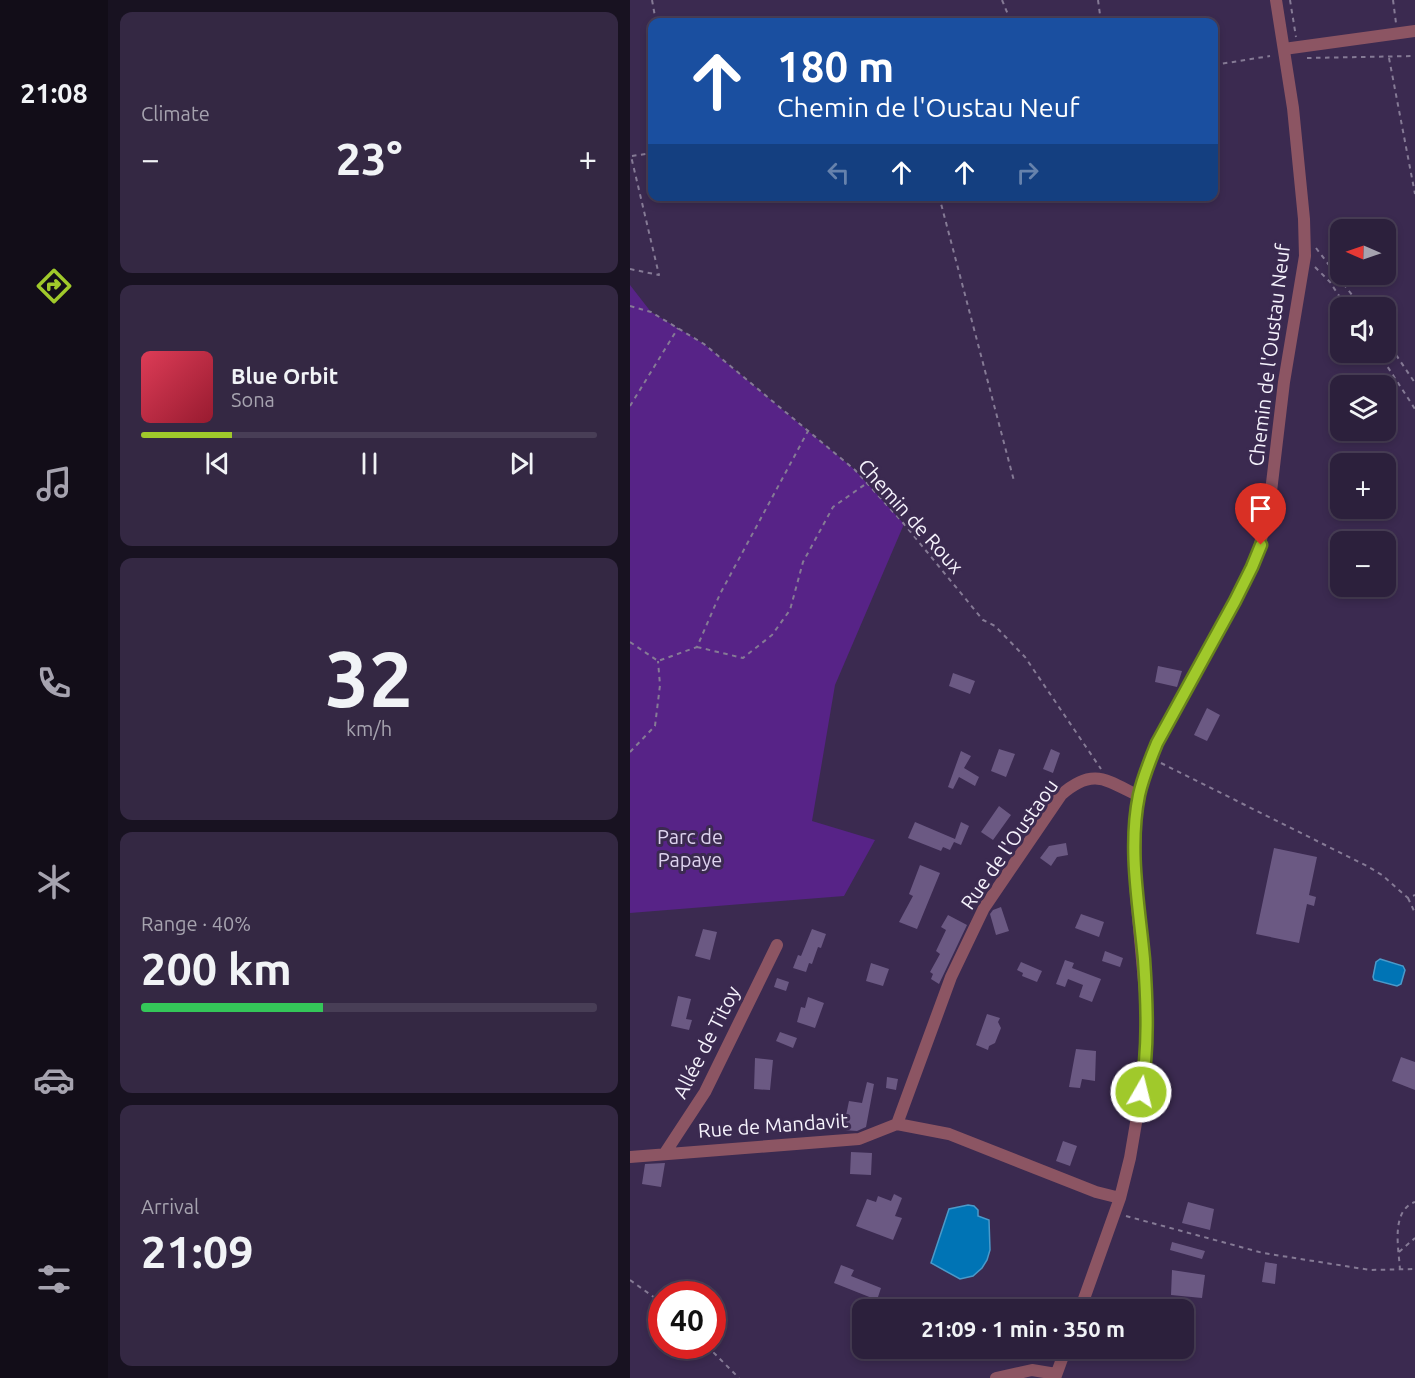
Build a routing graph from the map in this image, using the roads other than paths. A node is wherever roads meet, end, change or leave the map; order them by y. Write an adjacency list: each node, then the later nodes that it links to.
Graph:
1 (1276, 0): 3 (street, Chemin de l'Oustau Neuf)
2 (1415, 31): 3 (street)
3 (1284, 49): 4 (street, Chemin de l'Oustau Neuf)
4 (1139, 796): 6 (street, Rue de l'Oustaou); 9 (street, Chemin de l'Oustau Neuf)
5 (777, 945): 7 (street, Allée de Titoy)
6 (897, 1124): 7 (street, Rue de Mandavit); 9 (street)
7 (665, 1153): 8 (street, Rue de Mandavit)
8 (630, 1157)
9 (1120, 1198): 10 (street, Chemin de l'Oustau Neuf)
10 (1084, 1299)
11 (1062, 1359): 12 (street)
12 (1056, 1376): 13 (street)
13 (996, 1378)

